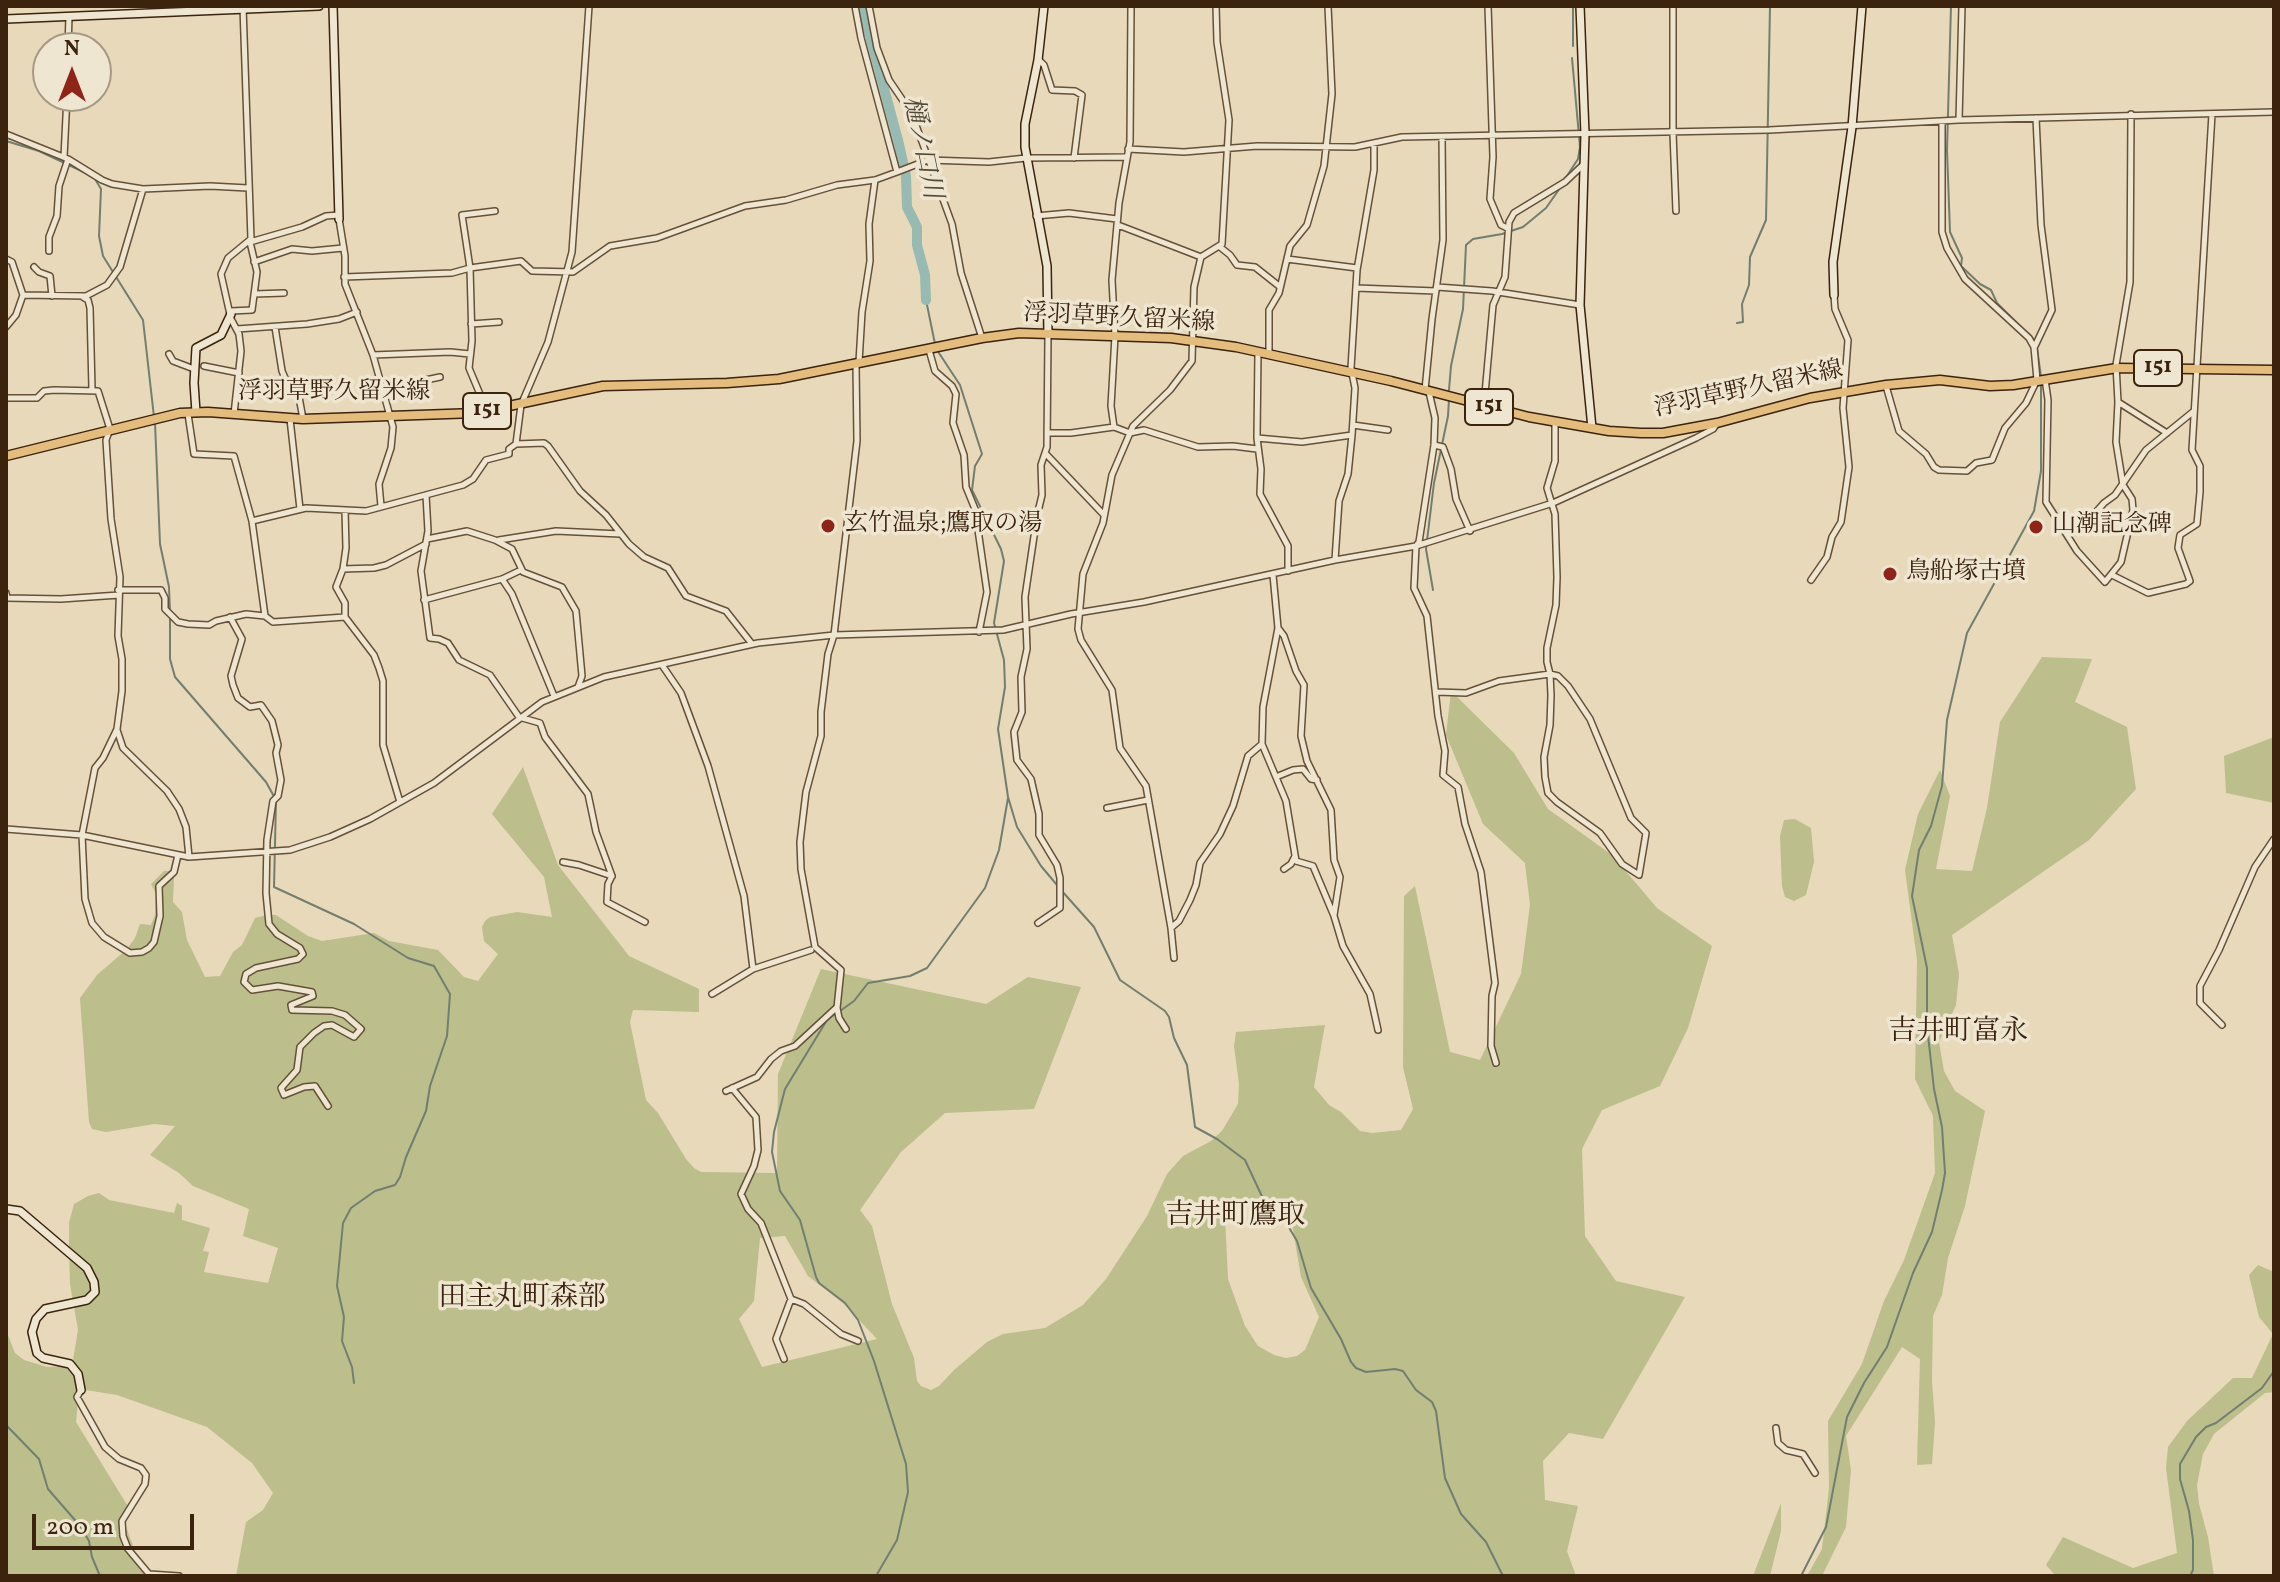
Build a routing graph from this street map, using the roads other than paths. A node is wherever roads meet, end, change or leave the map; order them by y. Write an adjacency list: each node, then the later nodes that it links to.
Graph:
1 (319, 6): 15 (street)
2 (333, 6): 50 (street)
3 (589, 6): 64 (street)
4 (855, 6): 43 (street)
5 (869, 6): 40 (street)
6 (1044, 6): 19 (street)
7 (1131, 6): 36 (street)
8 (1216, 6): 35 (street)
9 (1328, 6): 34 (street)
10 (1488, 6): 31 (street)
11 (1580, 6): 30 (street)
12 (1673, 6): 28 (street)
13 (1862, 6): 27 (street)
14 (1962, 6): 25 (street)
15 (243, 7): 16 (street); 45 (street)
16 (69, 16): 17 (street); 18 (street)
17 (6, 19)
18 (68, 32)
19 (1038, 60): 38 (street); 39 (street)
20 (67, 112): 41 (street)
21 (2274, 112): 23 (street)
22 (2131, 114): 23 (street); 24 (street); 97 (street)
23 (2212, 114): 99 (street)
24 (2036, 118): 25 (street); 88 (street)
25 (1959, 120): 26 (street)
26 (1942, 122): 27 (street); 88 (street)
27 (1852, 127): 28 (street); 73 (street)
28 (1673, 133): 30 (street); 48 (street)
29 (6, 134): 41 (street)
30 (1581, 135): 31 (street); 42 (street)
31 (1493, 136): 32 (street); 52 (street)
32 (1442, 137): 33 (street); 68 (street)
33 (1374, 143): 34 (street); 63 (street)
34 (1326, 146): 35 (street); 59 (street)
35 (1229, 148): 36 (street); 54 (street)
36 (1128, 149): 37 (street)
37 (1125, 157): 39 (street); 51 (street)
38 (1026, 158): 39 (street); 40 (street); 49 (street)
39 (1074, 158)
40 (928, 160): 43 (street); 86 (street)
41 (66, 161): 46 (street); 56 (street)
42 (1585, 163): 52 (street); 76 (street)
43 (898, 171): 44 (street)
44 (875, 180): 64 (street); 95 (street)
45 (248, 188): 46 (street); 53 (street)
46 (143, 189): 75 (street)
47 (495, 211): 62 (street)
48 (1676, 211)
49 (1036, 216): 51 (street); 84 (street)
50 (339, 217): 53 (street); 55 (street)
51 (1118, 222): 57 (street); 85 (street)
52 (1507, 231): 69 (street)
53 (250, 242): 60 (street); 77 (street)
54 (1220, 247): 57 (street); 66 (street)
55 (343, 248): 60 (street); 65 (street)
56 (49, 251)
57 (1201, 257): 87 (street)
58 (6, 259): 72 (street)
59 (1287, 259): 63 (street); 66 (street)
60 (254, 262): 71 (street)
61 (34, 267): 74 (street)
62 (470, 268): 64 (street); 65 (street); 80 (street)
63 (1357, 268): 67 (street)
64 (568, 272): 112 (street)
65 (344, 277): 78 (street)
66 (1280, 287): 91 (street)
67 (1356, 288): 68 (street); 102 (street)
68 (1436, 289): 69 (street); 107 (street)
69 (1497, 292): 76 (street); 113 (street)
70 (284, 293): 71 (street)
71 (254, 294): 77 (street)
72 (23, 295): 74 (street); 81 (street)
73 (1834, 295): 108 (street)
74 (52, 296): 75 (street)
75 (83, 296): 106 (street)
76 (1580, 305): 125 (street)
77 (231, 312): 83 (street); 98 (street)
78 (357, 312): 82 (street); 94 (street)
79 (499, 322): 80 (street)
80 (471, 324): 93 (street)
81 (6, 327)
82 (275, 327): 83 (street); 120 (street)
83 (237, 329): 101 (street)
84 (1048, 335): 85 (main road, 浮羽草野久留米線 / 151); 86 (main road, 浮羽草野久留米線 / 151); 128 (street)
85 (1115, 336): 87 (main road, 浮羽草野久留米線 / 151); 124 (street)
86 (982, 338): 89 (main road, 浮羽草野久留米線 / 151)
87 (1192, 340): 90 (main road, 浮羽草野久留米線 / 151); 129 (street)
88 (2034, 347): 104 (street)
89 (930, 350): 95 (main road, 浮羽草野久留米線 / 151); 169 (street)
90 (1258, 351): 91 (main road, 浮羽草野久留米線 / 151); 132 (street)
91 (1269, 353): 102 (main road, 浮羽草野久留米線 / 151)
92 (169, 354): 98 (street)
93 (470, 354): 94 (street); 116 (street)
94 (373, 355): 109 (street)
95 (857, 364): 112 (main road, 浮羽草野久留米線 / 151); 170 (street)
96 (204, 366): 101 (street)
97 (2117, 368): 99 (main road, 浮羽草野久留米線 / 151); 104 (main road, 浮羽草野久留米線 / 151); 111 (street)
98 (194, 369): 115 (street)
99 (2195, 369): 100 (main road, 浮羽草野久留米線 / 151); 114 (street)
100 (2274, 370)
101 (239, 373): 117 (street)
102 (1353, 373): 107 (main road, 浮羽草野久留米線 / 151); 123 (street)
103 (440, 377): 109 (street)
104 (2042, 380): 105 (main road, 浮羽草野久留米線 / 151); 105 (street); 147 (street)
105 (1886, 385): 108 (main road, 浮羽草野久留米線 / 151)
106 (92, 389): 110 (street); 126 (street)
107 (1427, 390): 113 (main road, 浮羽草野久留米線 / 151); 134 (street)
108 (1842, 391): 122 (main road, 浮羽草野久留米線 / 151); 159 (street)
109 (384, 392): 118 (street)
110 (6, 398)
111 (2118, 402): 130 (street); 138 (street)
112 (521, 405): 116 (main road, 浮羽草野久留米線 / 151); 133 (street)
113 (1484, 406): 121 (main road, 浮羽草野久留米線 / 151)
114 (2196, 407): 130 (street); 157 (street)
115 (192, 412): 117 (main road, 浮羽草野久留米線 / 151); 126 (main road, 浮羽草野久留米線 / 151); 145 (street)
116 (487, 412): 118 (main road, 浮羽草野久留米線 / 151)
117 (234, 414): 119 (main road, 浮羽草野久留米線 / 151)
118 (390, 417): 120 (main road, 浮羽草野久留米線 / 151); 141 (street)
119 (290, 419): 120 (main road, 浮羽草野久留米線 / 151); 142 (street)
120 (303, 419)
121 (1555, 422): 125 (main road, 浮羽草野久留米線 / 151); 140 (street)
122 (1717, 423): 125 (main road, 浮羽草野久留米線 / 151); 140 (street)
123 (1353, 425): 127 (street); 131 (street)
124 (1114, 427): 128 (street); 129 (street)
125 (1592, 428)
126 (110, 429): 137 (main road, 浮羽草野久留米線 / 151); 160 (street)
127 (1388, 430)
128 (1047, 433): 136 (street)
129 (1130, 433): 135 (street); 144 (street)
130 (2167, 433): 138 (street)
131 (1352, 435): 132 (street); 152 (street)
132 (1257, 438): 135 (street)
133 (516, 444): 139 (street); 148 (street)
134 (1439, 446): 146 (street); 151 (street)
135 (1257, 449): 155 (street)
136 (1045, 453): 144 (street); 167 (street)
137 (6, 456)
138 (2123, 485): 147 (street); 157 (street)
139 (426, 495): 141 (street); 150 (street)
140 (1553, 503): 146 (street); 173 (street)
141 (381, 506): 143 (street)
142 (300, 509): 143 (street); 145 (street)
143 (345, 510): 153 (street)
144 (1104, 515): 163 (street)
145 (252, 521): 164 (street)
146 (1470, 531): 151 (street)
147 (2067, 533): 157 (street)
148 (621, 534): 149 (street); 171 (street)
149 (495, 540): 150 (street); 154 (street)
150 (427, 541): 153 (street); 162 (street)
151 (1416, 546): 152 (street); 175 (street)
152 (1335, 560): 155 (street)
153 (343, 569): 166 (street)
154 (521, 570): 158 (street); 174 (street)
155 (1288, 571): 156 (street)
156 (1273, 575): 163 (street); 168 (street)
157 (2112, 575)
158 (502, 579): 162 (street); 176 (street)
159 (1811, 580)
160 (118, 592): 161 (street); 165 (street); 178 (street)
161 (6, 593)
162 (424, 600): 177 (street)
163 (1080, 612): 167 (street); 182 (street)
164 (265, 616): 165 (street); 166 (street)
165 (230, 617): 188 (street)
166 (345, 617): 183 (street)
167 (1025, 625): 169 (street); 197 (street)
168 (1278, 628): 179 (street); 181 (street)
169 (979, 632): 170 (street)
170 (834, 635): 171 (street); 203 (street)
171 (752, 644): 172 (street)
172 (662, 665): 174 (street); 201 (street)
173 (1550, 674): 173 (street); 175 (street)
174 (578, 687): 176 (street)
175 (1437, 692): 207 (street)
176 (554, 696): 177 (street)
177 (519, 717): 183 (street); 194 (street)
178 (117, 729): 186 (street); 191 (street)
179 (1262, 744): 180 (street); 198 (street)
180 (1276, 777): 181 (street); 190 (street)
181 (1317, 780): 195 (street)
182 (1148, 800): 184 (street); 198 (street)
183 (400, 802): 188 (street)
184 (1107, 808)
185 (6, 829): 186 (street)
186 (82, 835): 189 (street); 189 (street)
187 (2274, 839): 204 (street)
188 (266, 853): 191 (street); 208 (street)
189 (178, 855): 191 (street)
190 (1295, 856): 193 (street); 195 (street)
191 (189, 857)
192 (563, 862): 194 (street)
193 (1284, 869)
194 (612, 876): 196 (street)
195 (1334, 916): 206 (street)
196 (645, 922)
197 (1038, 923)
198 (1171, 928): 200 (street)
199 (811, 950): 201 (street)
200 (1174, 958)
201 (753, 969): 202 (street)
202 (712, 994)
203 (837, 1008): 205 (street); 210 (street)
204 (2222, 1025)
205 (846, 1029)
206 (1378, 1030)
207 (1496, 1063)
208 (328, 1106)
209 (6, 1209): 213 (street)
210 (791, 1299): 211 (street); 212 (street)
211 (858, 1341)
212 (784, 1359)
213 (81, 1390): 216 (street)
214 (1776, 1428): 215 (street)
215 (1815, 1473)
216 (179, 1576)

